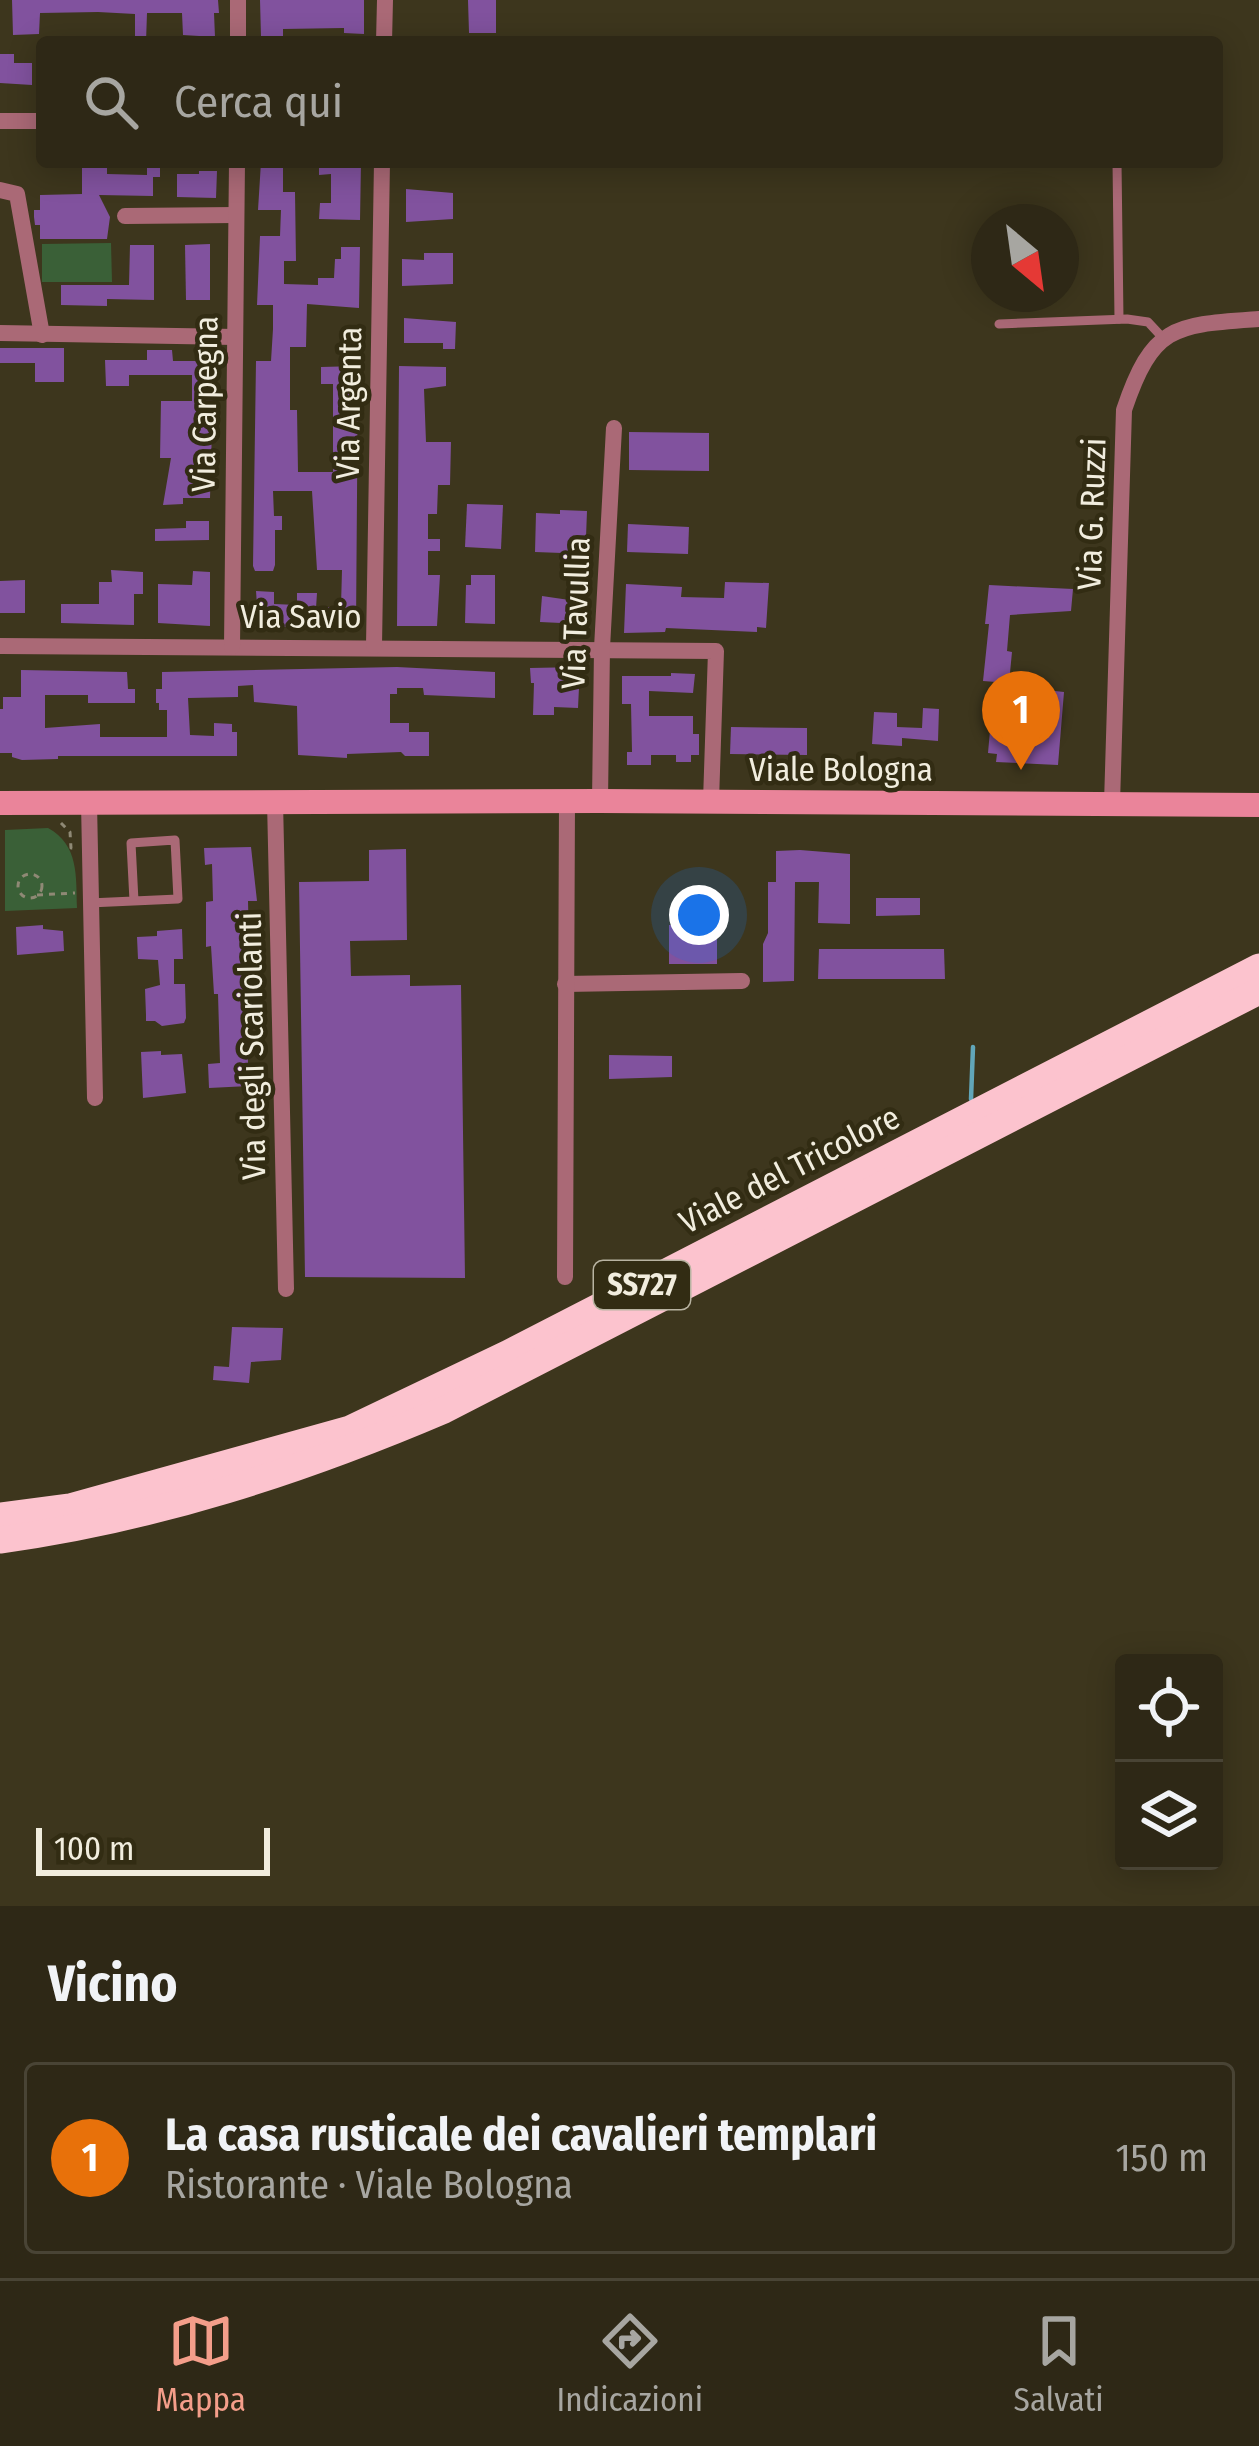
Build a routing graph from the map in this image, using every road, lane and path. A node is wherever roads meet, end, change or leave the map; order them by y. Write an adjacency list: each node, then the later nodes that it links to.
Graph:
1 (238, 0): 3 (street)
2 (385, 0): 4 (street)
3 (238, 36)
4 (384, 36)
5 (0, 121): 6 (street)
6 (36, 121)
7 (236, 168): 11 (street, Via Carpegna)
8 (382, 168): 23 (street, Via Argenta)
9 (1117, 168): 14 (lane)
10 (0, 190): 13 (street)
11 (236, 215): 12 (street); 19 (street, Via Carpegna)
12 (125, 216)
13 (10, 221): 18 (street)
14 (1119, 319): 16 (lane); 20 (lane)
15 (1259, 319): 20 (street)
16 (999, 324)
17 (0, 333): 18 (street)
18 (42, 334): 19 (street)
19 (235, 337): 24 (street, Via Carpegna)
20 (1162, 337): 30 (street, Via G. Ruzzi)
21 (614, 428): 25 (street, Via Tavullia)
22 (0, 646): 24 (street, Via Savio)
23 (374, 646): 24 (street, Via Savio); 25 (street, Via Savio)
24 (232, 647)
25 (602, 648): 28 (street, Via Tavullia); 29 (street, Via Savio)
26 (275, 801): 27 (main road, Viale Bologna); 32 (main road, Viale Bologna); 43 (street, Via degli Scariolanti)
27 (568, 801): 28 (main road, Viale Bologna); 39 (street)
28 (600, 801): 29 (main road, Viale Bologna)
29 (711, 801): 30 (main road, Viale Bologna)
30 (1112, 802): 33 (main road, Viale Bologna)
31 (0, 803): 32 (main road, Viale Bologna)
32 (88, 803): 35 (street)
33 (1259, 805)
34 (38, 896): 35 (path)
35 (89, 898): 36 (lane); 41 (street)
36 (134, 901): 36 (lane)
37 (1259, 967): 44 (highway, Viale del Tricolore / SS727)
38 (742, 982): 39 (street)
39 (566, 984): 42 (street)
40 (1259, 991): 45 (highway, Viale del Tricolore / SS727)
41 (95, 1098)
42 (565, 1277)
43 (286, 1289)
44 (0, 1516)
45 (0, 1540)

